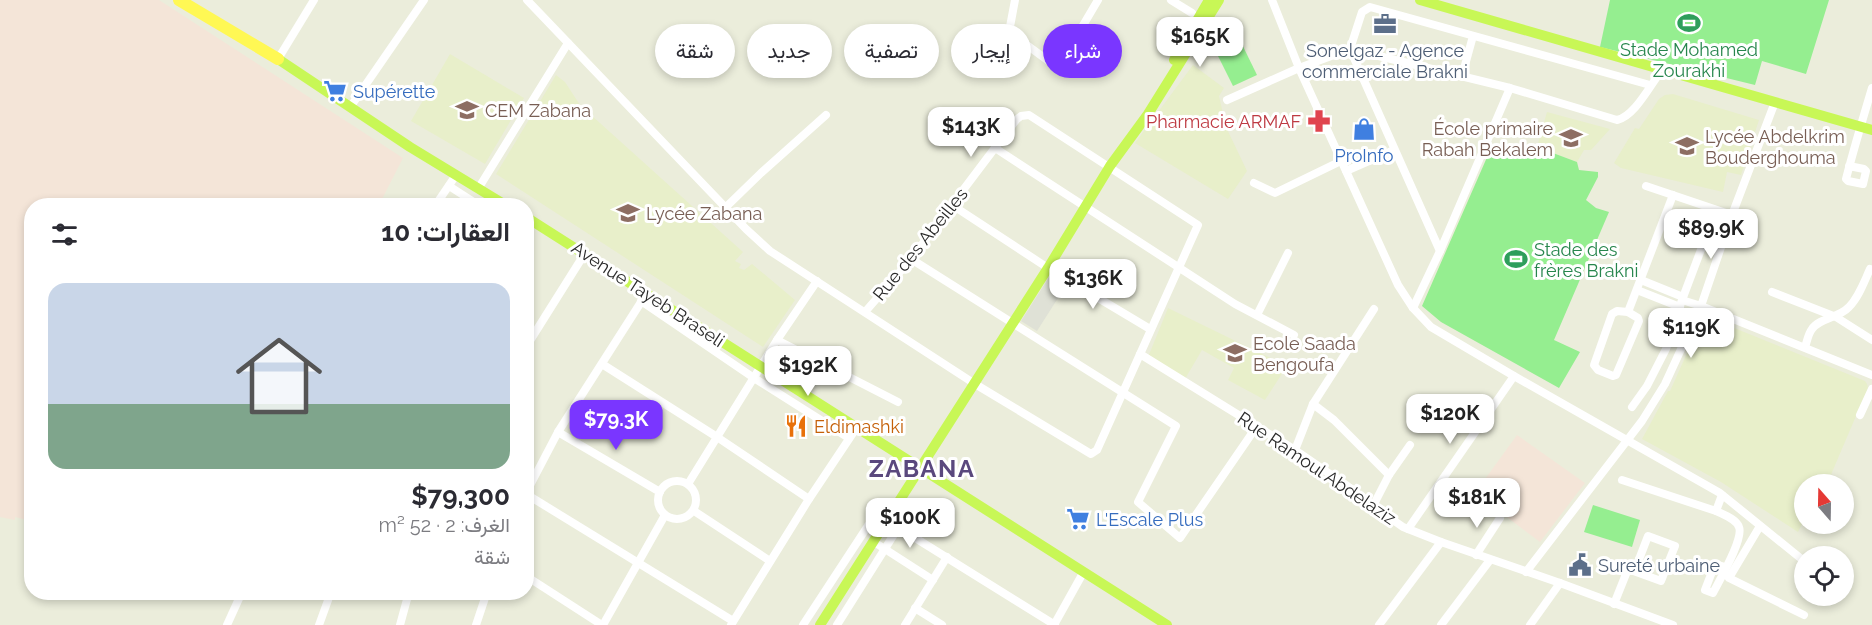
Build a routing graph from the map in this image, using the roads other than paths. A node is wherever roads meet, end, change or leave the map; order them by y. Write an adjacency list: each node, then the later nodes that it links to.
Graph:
1 (179, 0): 18 (highway)
2 (194, 0): 18 (highway)
3 (314, 0): 18 (street)
4 (424, 0): 27 (street)
5 (527, 0): 16 (street)
6 (1014, 0): 7 (street)
7 (1098, 0)
8 (1171, 0): 14 (street)
9 (1209, 0): 28 (main road)
10 (1219, 0): 28 (main road)
11 (1226, 0): 28 (main road)
12 (1272, 0): 19 (street)
13 (1420, 0): 20 (main road)
14 (1192, 13)
15 (1473, 36): 17 (street); 21 (street); 22 (street)
16 (568, 43): 42 (street); 48 (street)
17 (1350, 49): 19 (street); 21 (street); 33 (street)
18 (278, 59): 27 (main road)
19 (1299, 68): 25 (street); 34 (street)
20 (1662, 70): 22 (street); 26 (main road)
21 (1462, 76): 23 (street)
22 (1650, 85): 23 (street)
23 (1510, 88): 53 (street)
24 (1872, 88): 30 (street)
25 (1227, 100)
26 (1775, 102): 30 (main road); 51 (street)
27 (351, 106): 38 (main road)
28 (1148, 114): 35 (main road)
29 (826, 115): 48 (street)
30 (1860, 127): 31 (main road); 36 (street)
31 (1872, 130)
32 (995, 148): 35 (street, Rue des Abeilles); 47 (street, Rue des Abeilles); 49 (street)
33 (1394, 150): 37 (street); 53 (street)
34 (1341, 161): 37 (street); 39 (street)
35 (1110, 166): 49 (main road); 57 (street)
36 (1849, 166)
37 (1346, 171): 68 (street)
38 (456, 175): 40 (street); 42 (main road)
39 (1254, 183)
40 (448, 186): 44 (street); 45 (street)
41 (1646, 186): 43 (street)
42 (478, 189): 46 (main road)
43 (1673, 195): 50 (street); 60 (street)
44 (440, 198)
45 (467, 198)
46 (493, 198)
47 (952, 205): 56 (street, Rue des Abeilles); 58 (street)
48 (726, 207): 61 (street)
49 (1086, 207): 57 (street); 58 (main road)
50 (1716, 210): 51 (street); 65 (street)
51 (1732, 215): 66 (street)
52 (534, 222): 54 (main road, Avenue Tayeb Braseli)
53 (1440, 251): 68 (street)
54 (585, 253): 64 (main road, Avenue Tayeb Braseli); 75 (street)
55 (1288, 253): 71 (street)
56 (911, 259): 69 (street, Rue des Abeilles); 73 (street)
57 (1178, 267): 71 (street); 74 (street)
58 (1048, 268): 73 (main road); 74 (street)
59 (1870, 269): 72 (street)
60 (1641, 280): 62 (street); 65 (street)
61 (817, 281): 69 (street); 77 (street)
62 (1637, 290): 65 (street); 70 (street)
63 (1772, 292): 72 (street)
64 (644, 297): 81 (street); 82 (main road, Avenue Tayeb Braseli); 85 (street)
65 (1682, 302): 66 (street); 91 (street)
66 (1701, 306): 79 (street); 98 (street)
67 (1374, 309): 90 (street)
68 (1413, 309): 84 (street)
69 (865, 312): 86 (street)
70 (1628, 312): 70 (street)
71 (1257, 315): 76 (street)
72 (1836, 317): 78 (street); 79 (street)
73 (1012, 324): 86 (main road); 88 (street)
74 (1150, 329): 80 (street)
75 (534, 334)
76 (1294, 335)
77 (777, 340): 82 (street); 89 (street)
78 (1872, 340)
79 (1806, 347): 83 (street)
80 (1140, 354): 88 (street); 93 (street, Rue Ramoul Abdelaziz)
81 (602, 364): 95 (street); 96 (street)
82 (761, 366): 85 (street); 94 (main road, Avenue Tayeb Braseli)
83 (1872, 375)
84 (1514, 376): 98 (street); 119 (street)
85 (754, 378): 96 (street); 97 (street)
86 (975, 384): 88 (street); 101 (main road)
87 (1872, 389): 92 (street)
88 (1123, 393): 93 (street)
89 (898, 402)
90 (1313, 404): 100 (street); 102 (street)
91 (1632, 407)
92 (1860, 415)
93 (1257, 426): 100 (street, Rue Ramoul Abdelaziz)
94 (857, 427): 97 (street); 101 (main road, Avenue Tayeb Braseli)
95 (558, 432): 103 (street); 106 (street)
96 (717, 436): 105 (street); 109 (street)
97 (849, 438): 109 (street)
98 (1627, 439): 107 (street); 131 (street)
99 (1410, 445): 102 (street)
100 (1295, 450): 110 (street, Rue Ramoul Abdelaziz)
101 (920, 469): 116 (main road); 132 (main road, Avenue Tayeb Braseli)
102 (1389, 475): 110 (street)
103 (534, 478)
104 (1622, 480): 112 (street)
105 (688, 484): 106 (street); 111 (street)
106 (660, 492): 113 (street)
107 (1722, 495): 112 (street); 117 (street)
108 (534, 498): 128 (street)
109 (809, 498): 127 (street)
110 (1373, 506): 119 (street, Rue Ramoul Abdelaziz)
111 (694, 511): 113 (street); 127 (street)
112 (1716, 511): 129 (street)
113 (666, 515): 128 (street)
114 (875, 515): 149 (street)
115 (1500, 518): 124 (street)
116 (888, 521): 118 (street); 121 (main road)
117 (1760, 525): 123 (street); 142 (street)
118 (898, 528): 122 (street); 125 (street)
119 (1407, 529): 120 (street, Rue Ramoul Abdelaziz)
120 (1441, 542): 124 (street, Rue Ramoul Abdelaziz); 156 (street)
121 (874, 543): 122 (street); 150 (main road)
122 (886, 549): 133 (street); 151 (street)
123 (1794, 553)
124 (1476, 555): 126 (street, Rue Ramoul Abdelaziz)
125 (946, 557): 133 (street); 154 (street)
126 (1490, 560): 131 (street, Rue Ramoul Abdelaziz); 157 (street)
127 (770, 561): 143 (street)
128 (638, 564): 143 (street); 148 (street)
129 (1725, 567)
130 (1628, 569): 130 (street); 140 (street)
131 (1526, 572): 135 (street, Rue Ramoul Abdelaziz)
132 (1083, 573): 154 (street); 155 (main road, Avenue Tayeb Braseli)
133 (933, 580): 141 (street)
134 (534, 581): 148 (street)
135 (1560, 583): 140 (street, Rue Ramoul Abdelaziz); 158 (street)
136 (238, 600): 144 (street)
137 (328, 600): 145 (street)
138 (407, 600): 146 (street)
139 (484, 600): 147 (street)
140 (1614, 604): 159 (street, Rue Ramoul Abdelaziz)
141 (915, 608): 152 (street); 153 (street)
142 (1804, 615)
143 (732, 623)
144 (227, 625)
145 (319, 625)
146 (400, 625)
147 (476, 625)
148 (602, 625)
149 (803, 625)
150 (820, 625)
151 (837, 625)
152 (905, 625)
153 (942, 625)
154 (1055, 625)
155 (1167, 625)
156 (1379, 625)
157 (1441, 625)
158 (1530, 625)
159 (1672, 625)

